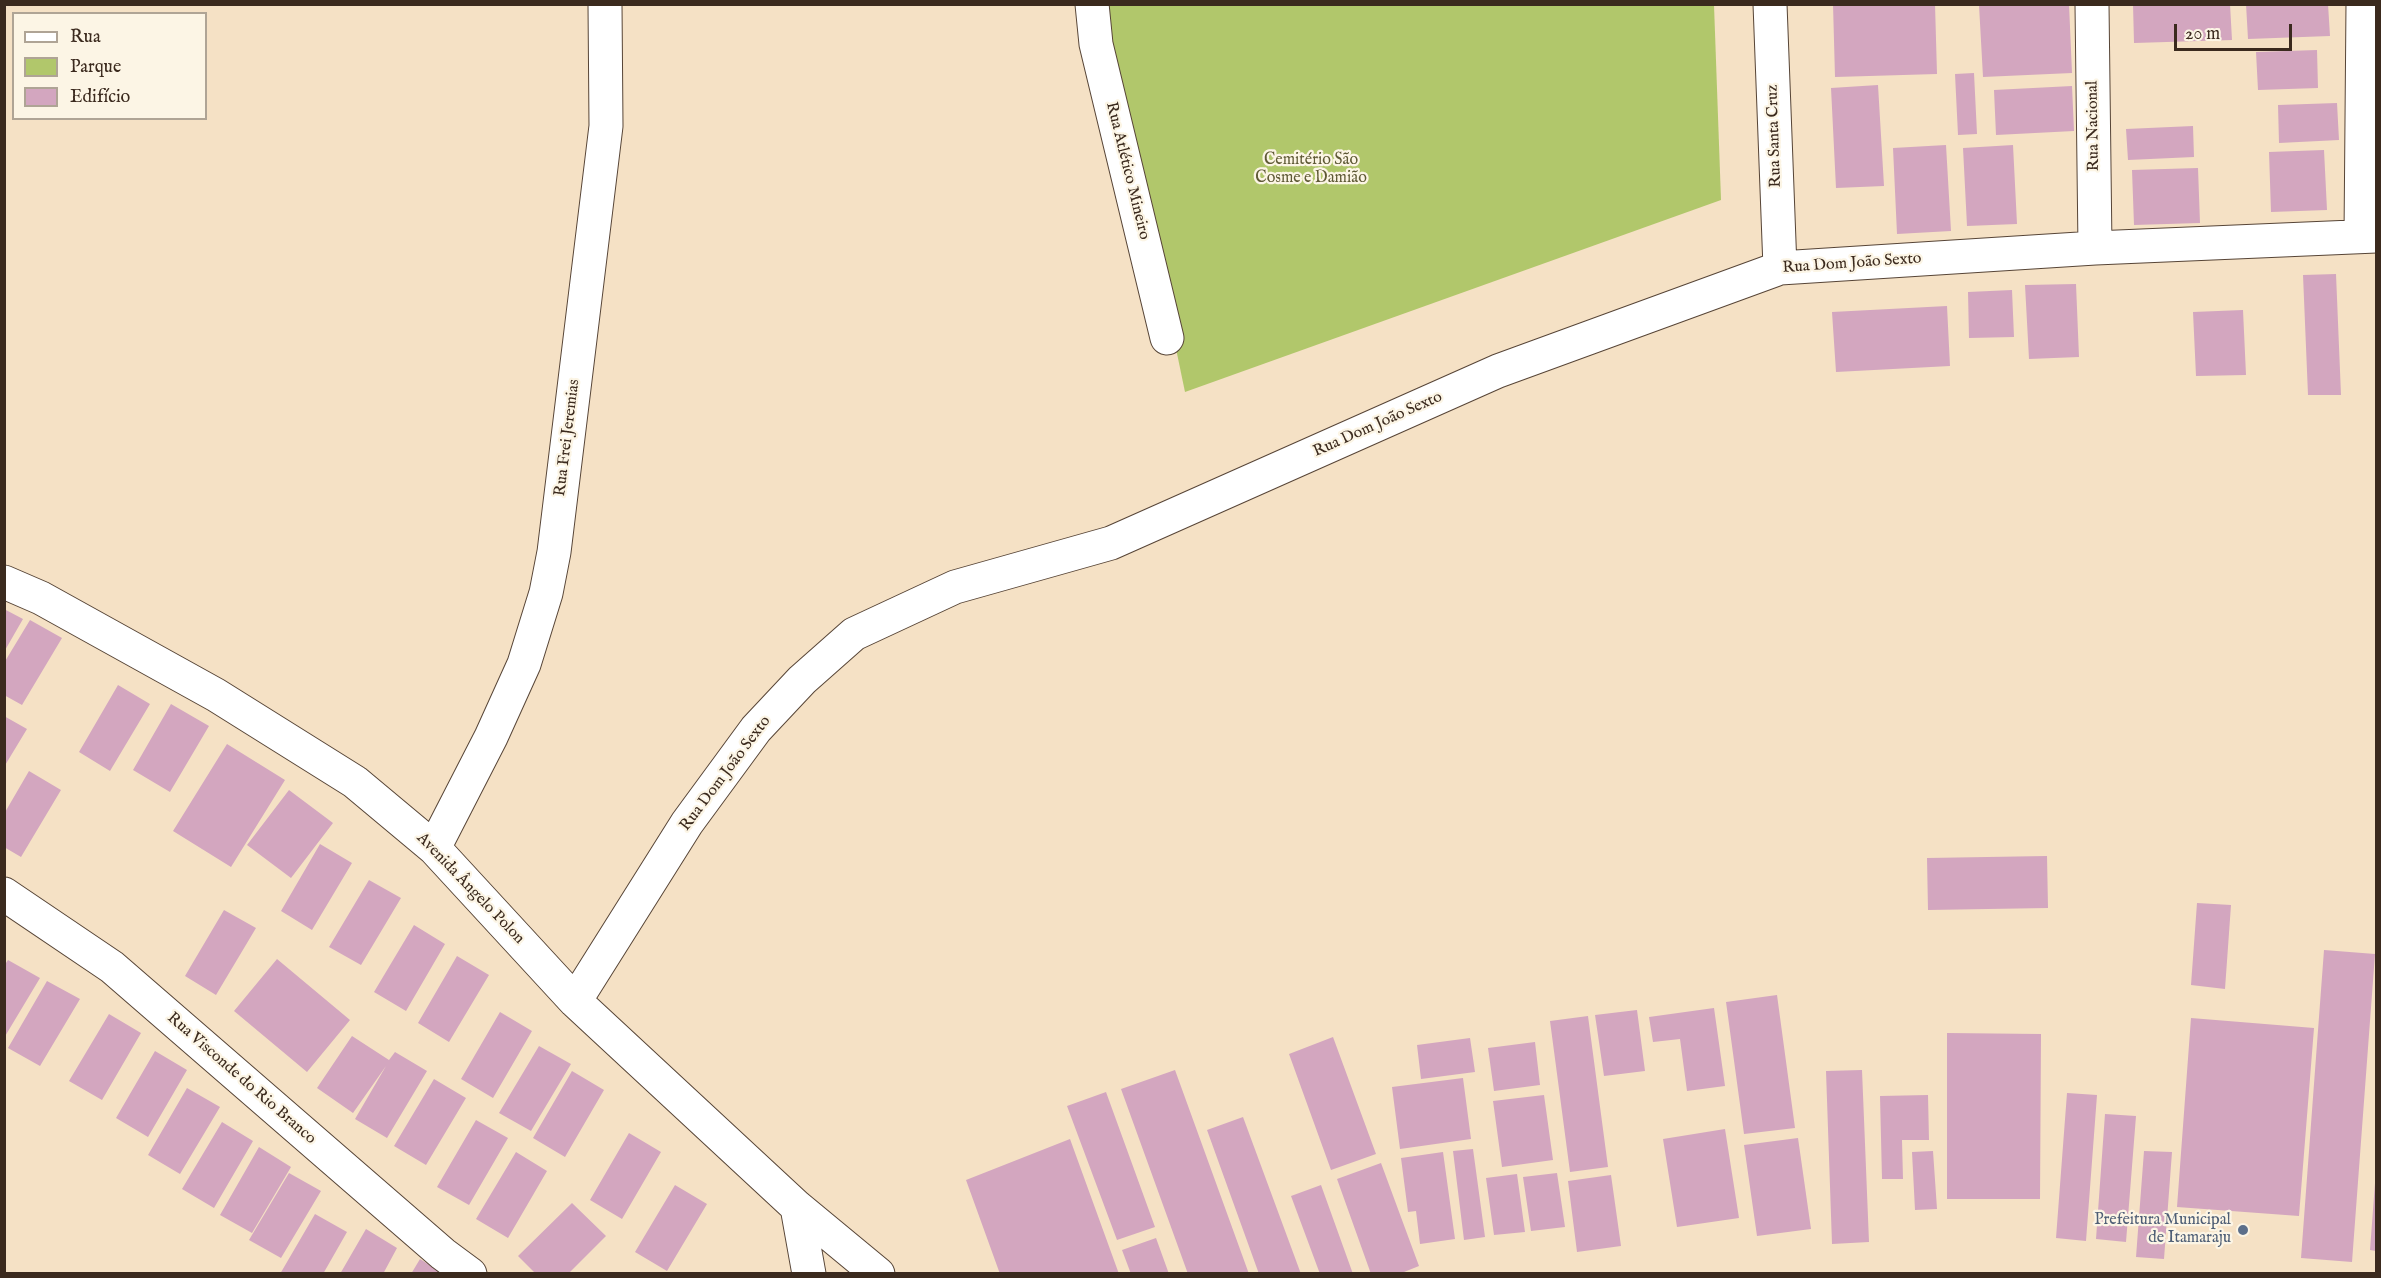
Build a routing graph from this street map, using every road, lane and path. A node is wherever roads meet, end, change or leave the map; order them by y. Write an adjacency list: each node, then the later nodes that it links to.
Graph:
1 (605, 4): 11 (street, Rua Frei Jeremias)
2 (1092, 4): 9 (street, Rua Atlético Mineiro)
3 (1770, 4): 8 (street, Rua Santa Cruz)
4 (2092, 4): 7 (street, Rua Nacional)
5 (2363, 4): 6 (street)
6 (2369, 236): 7 (street, Rua Dom João Sexto)
7 (2095, 248): 8 (street, Rua Dom João Sexto)
8 (1780, 268): 13 (street, Rua Dom João Sexto)
9 (1167, 338)
10 (4, 582): 11 (street, Avenida Ângelo Polon)
11 (434, 848): 13 (street, Avenida Ângelo Polon)
12 (4, 894): 15 (street, Rua Visconde do Rio Branco)
13 (575, 1001): 14 (street, Avenida Ângelo Polon)
14 (797, 1207): 16 (street); 17 (street, Avenida Ângelo Polon)
15 (470, 1274)
16 (809, 1274)
17 (878, 1274)

